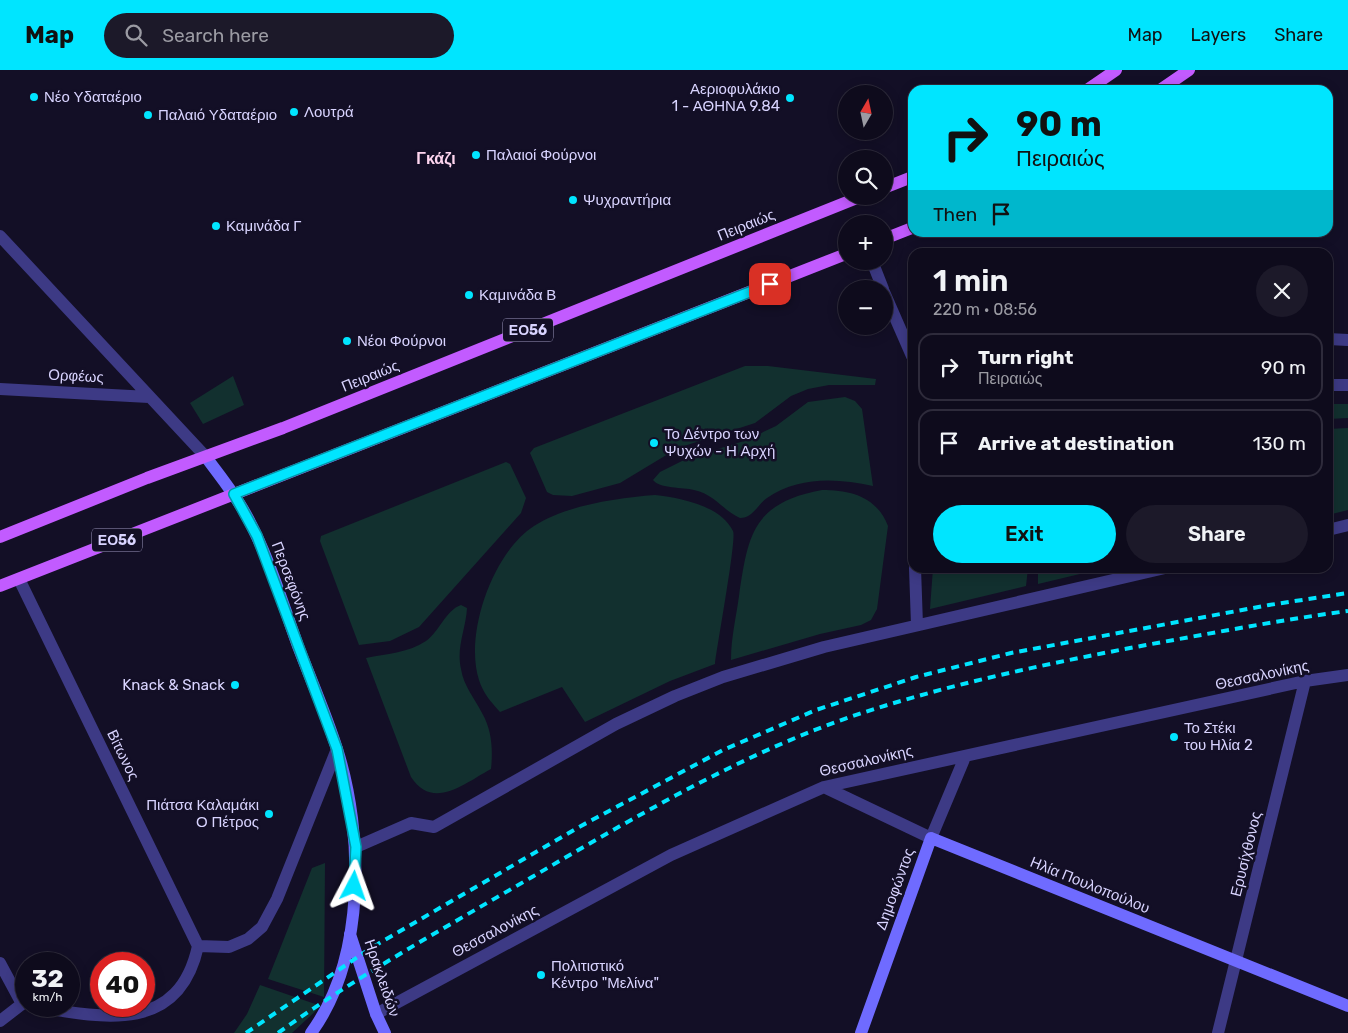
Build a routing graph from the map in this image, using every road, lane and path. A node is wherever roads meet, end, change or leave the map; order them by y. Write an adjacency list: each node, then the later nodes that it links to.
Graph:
1 (1116, 70): 3 (main road)
2 (1189, 70): 4 (main road)
3 (1094, 85)
4 (1167, 85)
5 (908, 179): 6 (main road)
6 (893, 184)
7 (839, 205): 20 (main road, Πειραιώς / ΕΟ56)
8 (908, 230): 9 (main road)
9 (893, 235)
10 (0, 236): 19 (street, Περσεφόνης)
11 (838, 257): 21 (main road, ΕΟ56)
12 (893, 313): 15 (street)
13 (1333, 340): 14 (street)
14 (1348, 340)
15 (908, 347)
16 (1333, 385): 17 (street)
17 (1348, 385)
18 (0, 388): 19 (street, Ορφέως)
19 (150, 396): 20 (street, Περσεφόνης)
20 (206, 457): 21 (street, Περσεφόνης); 24 (main road, Πειραιώς / ΕΟ56)
21 (234, 494): 27 (main road, ΕΟ56); 32 (street, Περσεφόνης)
22 (1347, 525): 23 (street)
23 (1333, 529)
24 (0, 537)
25 (915, 573): 29 (street)
26 (1143, 573): 29 (street)
27 (19, 579): 28 (main road, ΕΟ56); 38 (street, Βίτωνος)
28 (0, 586)
29 (917, 625): 36 (street)
30 (1348, 675): 31 (street, Θεσσαλονίκης)
31 (1305, 681): 33 (street, Θεσσαλονίκης); 39 (street, Ερυσίχθονος)
32 (337, 749): 36 (street, Περσεφόνης); 38 (street)
33 (965, 757): 34 (street, Θεσσαλονίκης); 35 (street, Δημοφώντος)
34 (824, 787): 35 (street, Ηλία Πουλοπούλου); 45 (street, Θεσσαλονίκης)
35 (931, 838): 39 (street, Ηλία Πουλοπούλου); 49 (street, Δημοφώντος)
36 (356, 847): 37 (street, Περσεφόνης)
37 (350, 934): 45 (street, Ηρακλειδών); 47 (street)
38 (198, 946): 44 (street)
39 (1237, 962): 42 (street, Ηλία Πουλοπούλου); 50 (street, Ερυσίχθονος)
40 (0, 963): 41 (street)
41 (15, 986)
42 (1348, 1006)
43 (15, 1013): 46 (street)
44 (80, 1014)
45 (376, 1014): 48 (street, Ηρακλειδών)
46 (0, 1022)
47 (311, 1033)
48 (385, 1033)
49 (861, 1033)
50 (1218, 1033)

